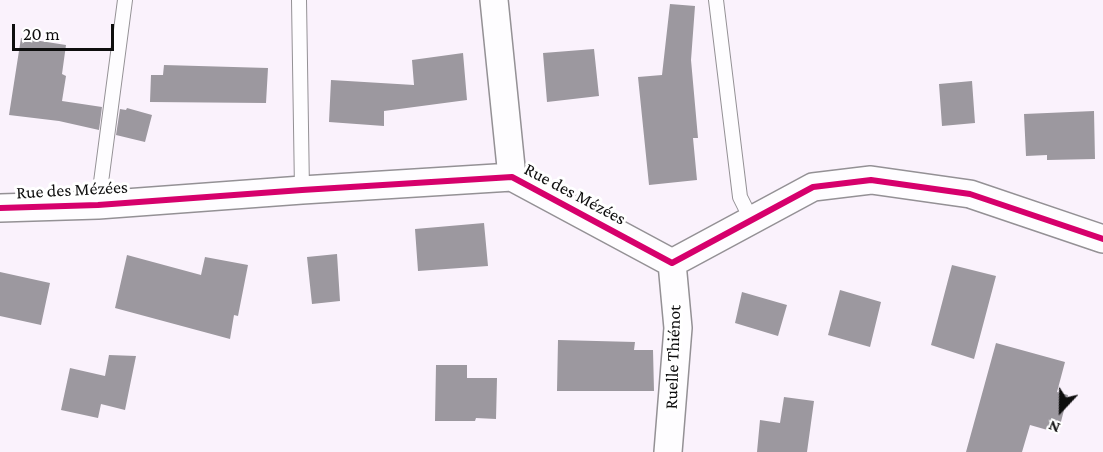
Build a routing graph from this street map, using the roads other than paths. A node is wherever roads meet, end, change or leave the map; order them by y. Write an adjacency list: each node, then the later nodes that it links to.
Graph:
1 (125, 0): 7 (lane)
2 (299, 0): 6 (lane)
3 (494, 0): 5 (street)
4 (716, 0): 9 (lane)
5 (512, 177): 6 (street, Rue des Mézées); 11 (street, Rue des Mézées)
6 (302, 190): 7 (street, Rue des Mézées)
7 (98, 205): 8 (street, Rue des Mézées)
8 (0, 208)
9 (752, 221): 10 (street); 11 (street)
10 (1103, 239)
11 (672, 263): 12 (street, Ruelle Thiénot)
12 (668, 452)

